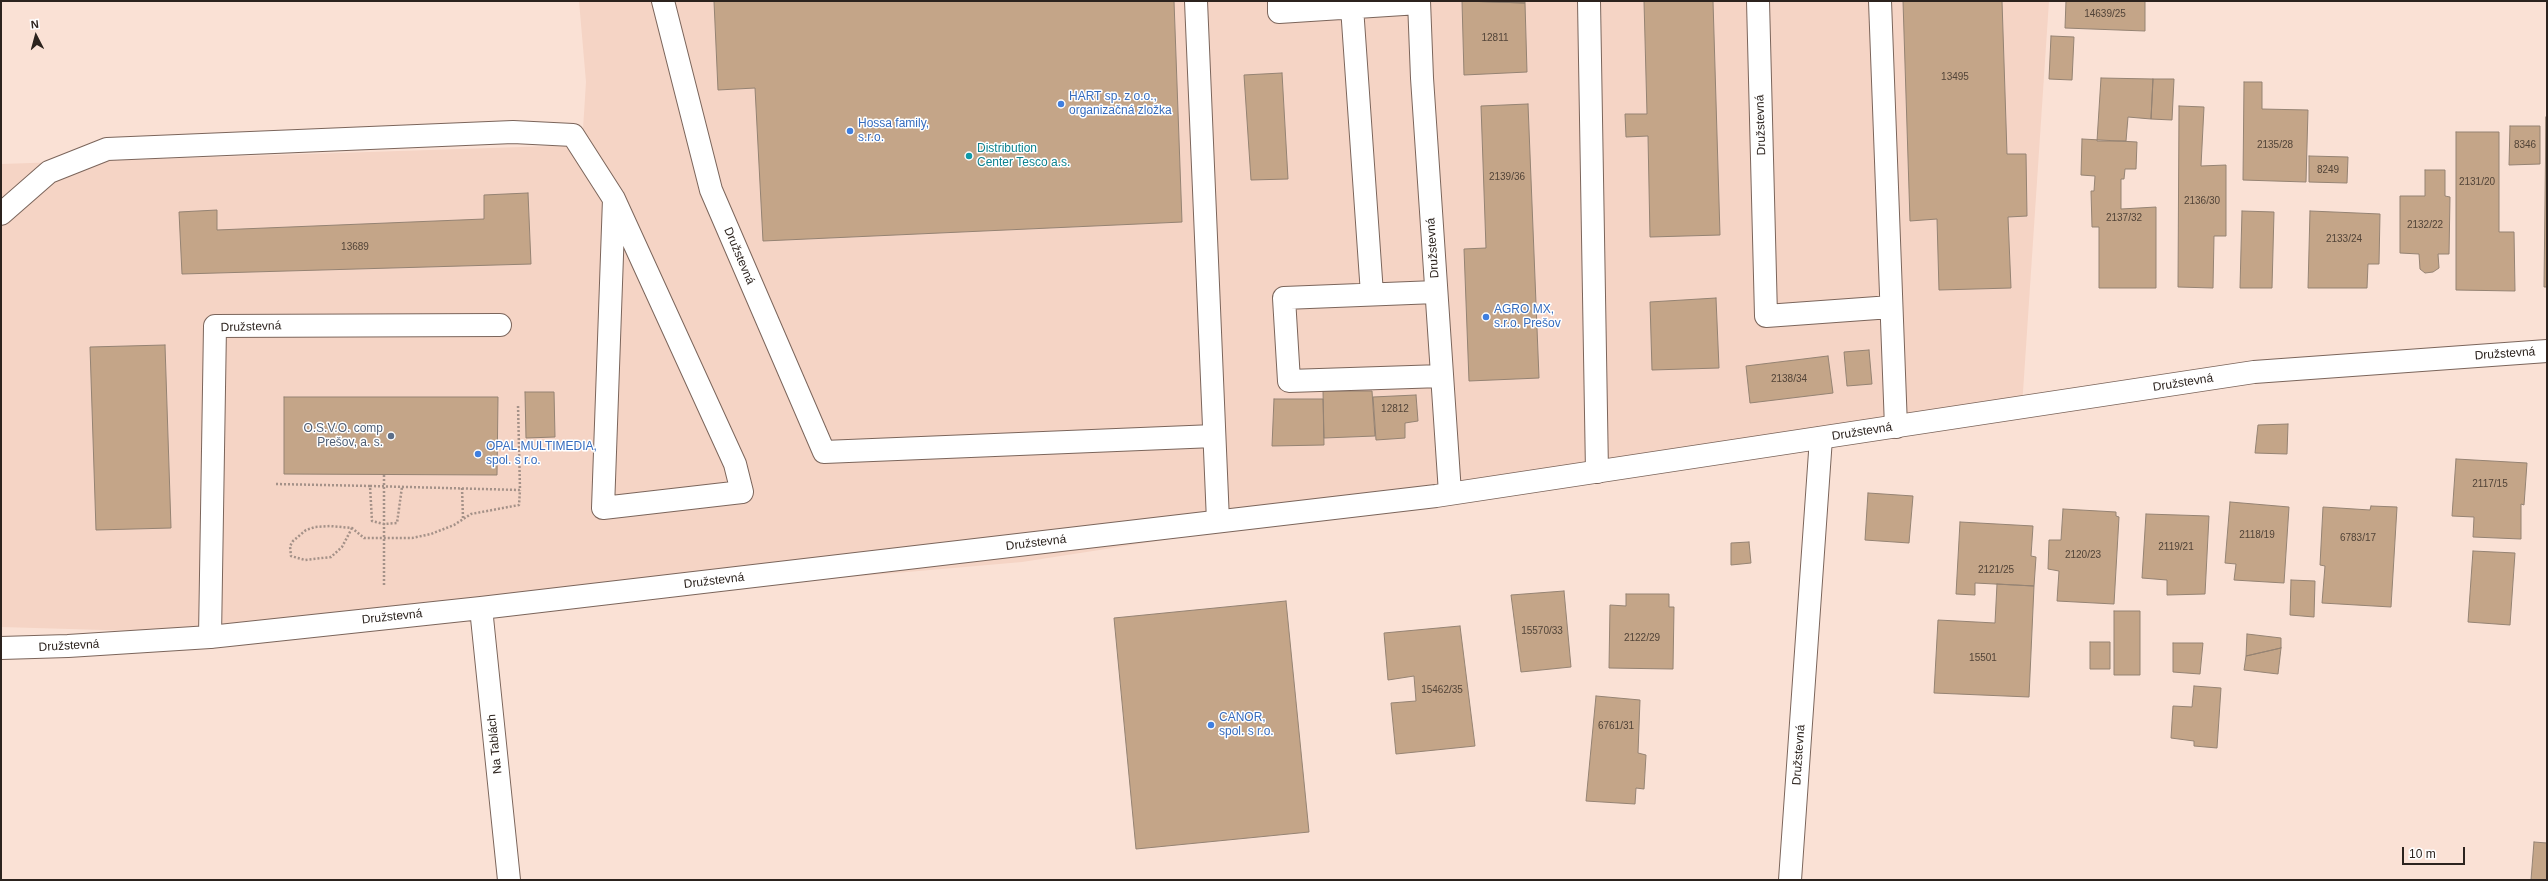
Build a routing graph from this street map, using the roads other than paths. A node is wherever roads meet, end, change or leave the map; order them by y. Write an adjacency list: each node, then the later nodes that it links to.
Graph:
1 (663, 1): 18 (street, Družstevná)
2 (1196, 1): 18 (street)
3 (1279, 1): 8 (street, Družstevná)
4 (1589, 1): 20 (street)
5 (1758, 1): 13 (street, Družstevná)
6 (1880, 1): 13 (street)
7 (1419, 2): 8 (street, Družstevná); 11 (street, Družstevná)
8 (1352, 7): 12 (street)
9 (614, 199): 9 (street); 10 (street)
10 (1, 214)
11 (1436, 292): 12 (street); 16 (street, Družstevná)
12 (1372, 294): 16 (street)
13 (1891, 307): 17 (street)
14 (500, 325): 24 (street, Družstevná)
15 (2547, 351): 17 (street, Družstevná)
16 (1442, 376): 21 (street, Družstevná)
17 (1896, 427): 19 (street, Družstevná)
18 (1214, 436): 22 (street)
19 (1821, 438): 20 (street, Družstevná); 27 (street, Družstevná)
20 (1597, 472): 21 (street, Družstevná)
21 (1450, 493): 22 (street, Družstevná)
22 (1218, 521): 23 (street, Družstevná)
23 (481, 608): 24 (street, Družstevná); 26 (street, Na Tablách)
24 (210, 637): 25 (street, Družstevná)
25 (1, 648)
26 (509, 880)
27 (1790, 880)

